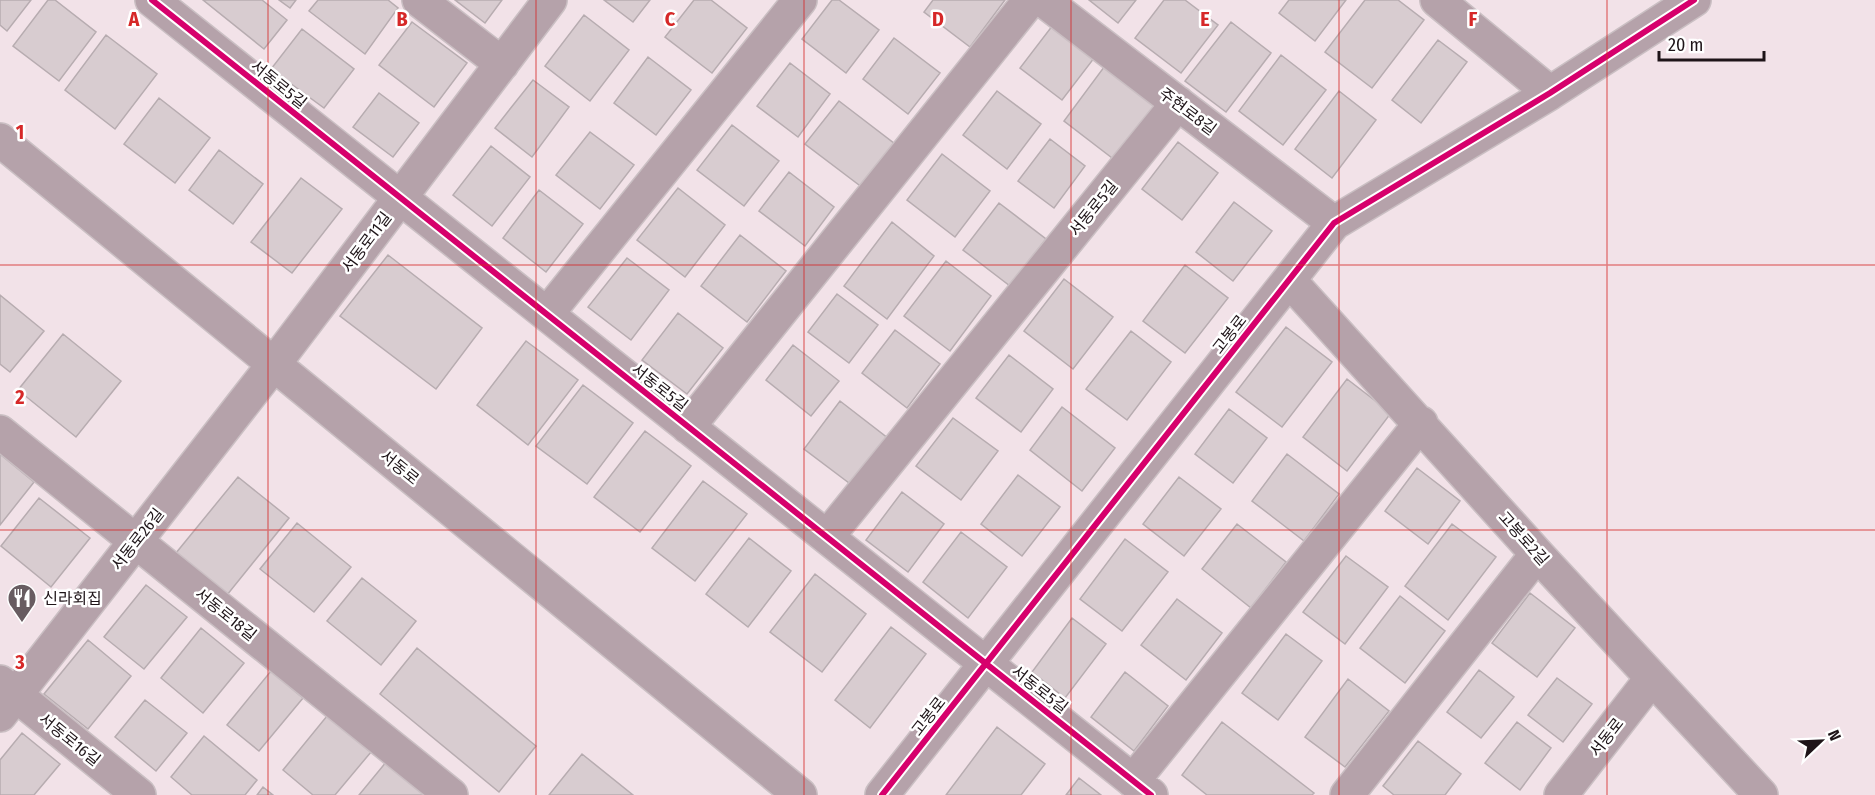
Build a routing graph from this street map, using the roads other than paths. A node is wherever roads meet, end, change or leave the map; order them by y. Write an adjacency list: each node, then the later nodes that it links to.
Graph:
1 (152, 0): 13 (street, 서동로5길)
2 (419, 0): 9 (street)
3 (550, 0): 9 (street, 서동로11길)
4 (800, 0): 16 (street)
5 (1030, 0): 19 (street, 서동로5길)
6 (1043, 0): 11 (street, 주현로8길)
7 (1437, 0): 10 (street)
8 (1694, 0): 10 (street, 고봉로)
9 (502, 64): 13 (street, 서동로11길)
10 (1550, 93): 14 (street, 고봉로)
11 (1178, 103): 14 (street, 주현로8길); 21 (street, 서동로5길)
12 (0, 140): 17 (street, 서동로)
13 (400, 198): 16 (street, 서동로5길); 17 (street, 서동로11길)
14 (1334, 223): 15 (street, 고봉로)
15 (1289, 280): 18 (street, 고봉로2길); 24 (street, 고봉로)
16 (546, 314): 19 (street, 서동로5길)
17 (274, 364): 22 (street, 서동로26길); 30 (street, 서동로)
18 (1421, 423): 23 (street, 고봉로2길); 27 (street, 서동로5길)
19 (688, 427): 21 (street, 서동로5길)
20 (0, 432): 22 (street, 서동로18길)
21 (827, 537): 24 (street, 서동로5길)
22 (135, 541): 26 (street, 서동로26길); 29 (street, 서동로18길)
23 (1537, 554): 25 (street, 고봉로2길); 32 (street)
24 (986, 663): 27 (street, 서동로5길); 31 (street, 고봉로)
25 (1652, 678): 33 (street, 서동로); 34 (street, 고봉로2길)
26 (5, 697): 28 (street, 서동로16길)
27 (1142, 788)
28 (139, 795)
29 (451, 795)
30 (800, 795)
31 (882, 795)
32 (1347, 795)
33 (1561, 795)
34 (1761, 795)

